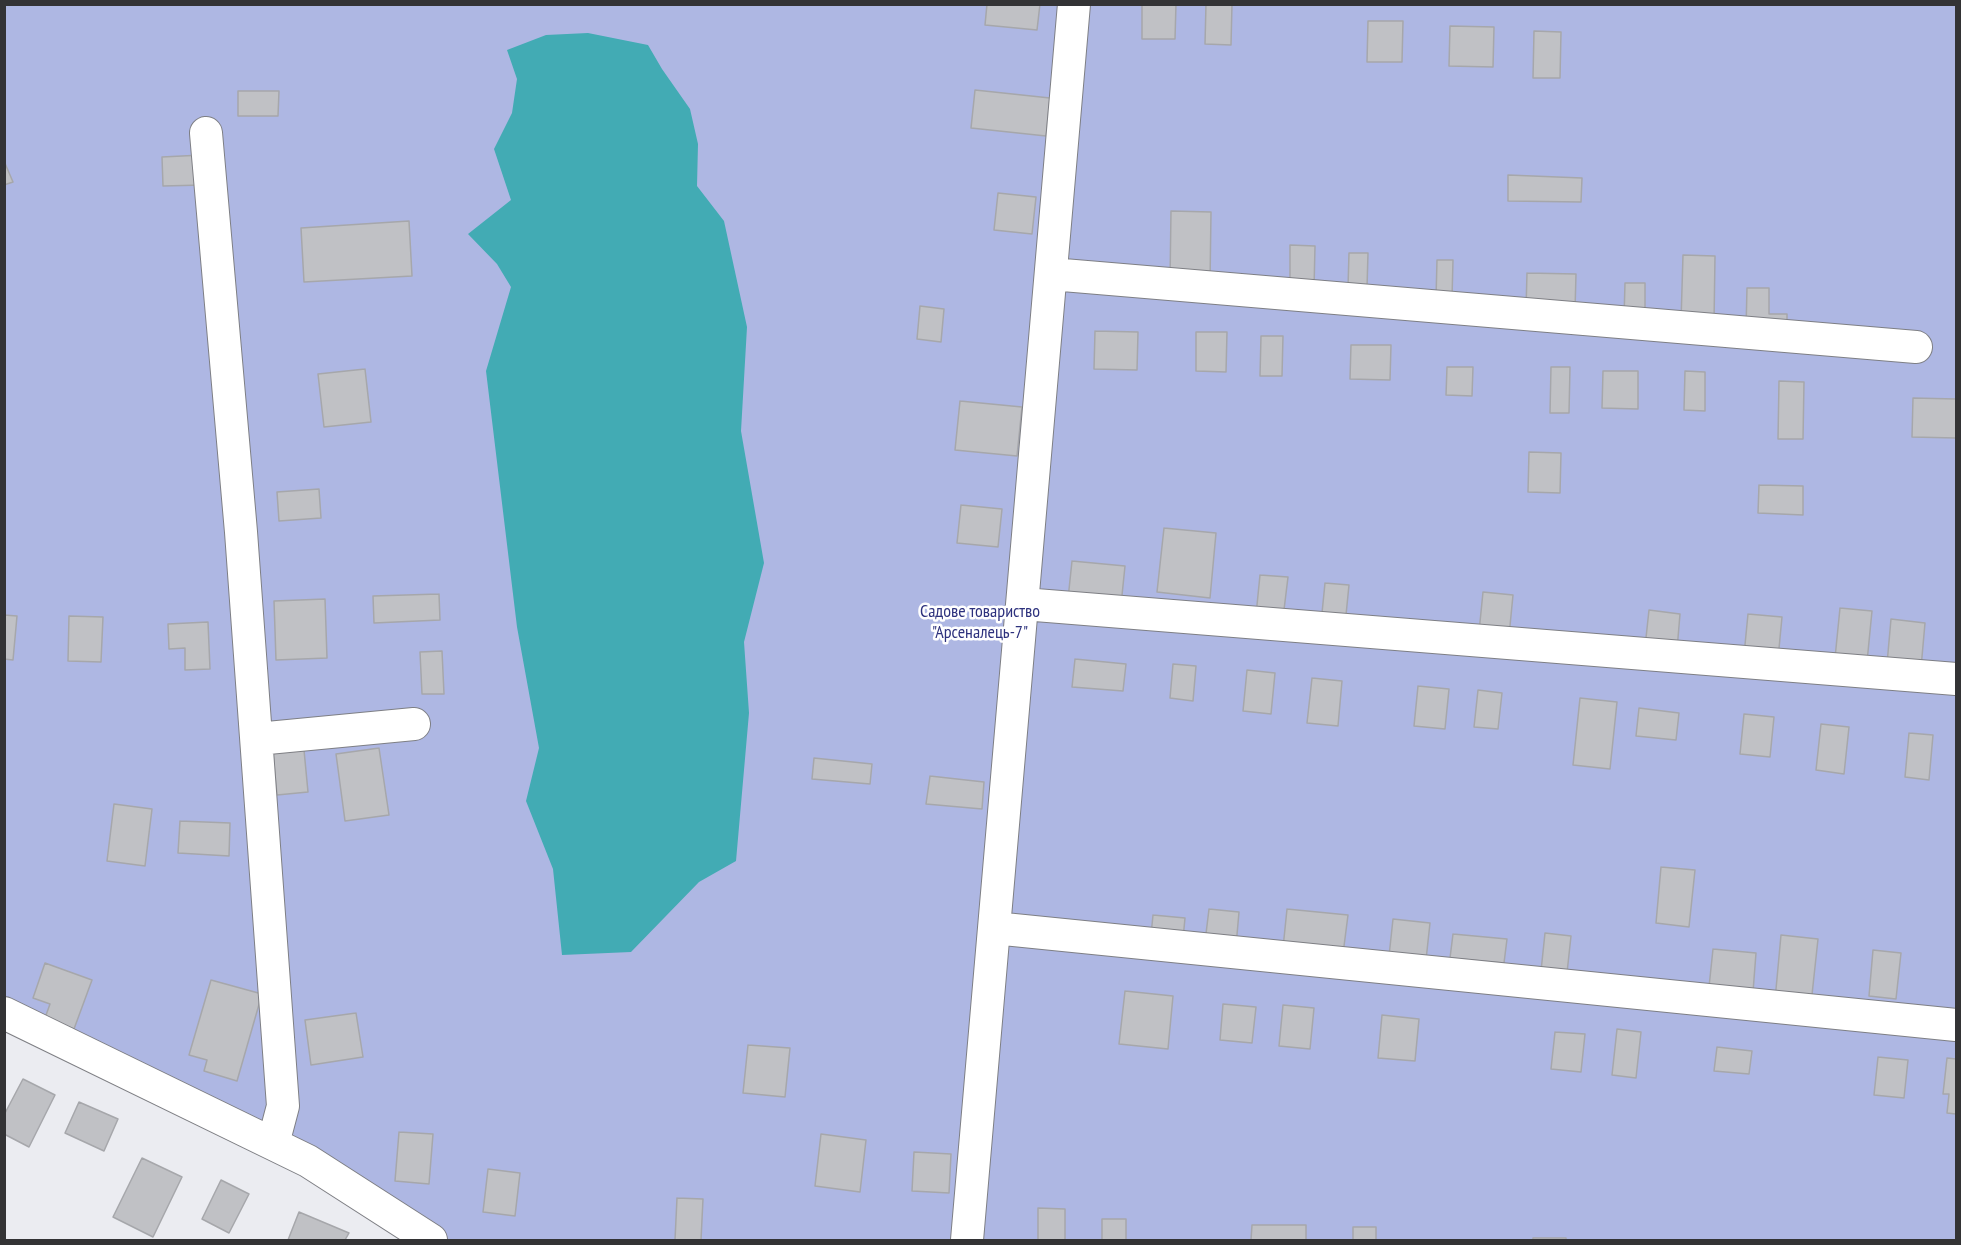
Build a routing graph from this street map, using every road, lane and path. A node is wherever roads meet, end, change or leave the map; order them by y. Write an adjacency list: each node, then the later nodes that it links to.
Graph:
1 (1074, 4): 3 (street)
2 (206, 133): 8 (street)
3 (1051, 274): 4 (street); 5 (street)
4 (1916, 347)
5 (1023, 604): 6 (street); 9 (street)
6 (1956, 679)
7 (414, 724): 8 (street)
8 (257, 739): 12 (street)
9 (994, 928): 11 (street); 14 (street)
10 (4, 1012): 12 (street)
11 (1956, 1025)
12 (273, 1144): 13 (street)
13 (431, 1240)
14 (967, 1240)

